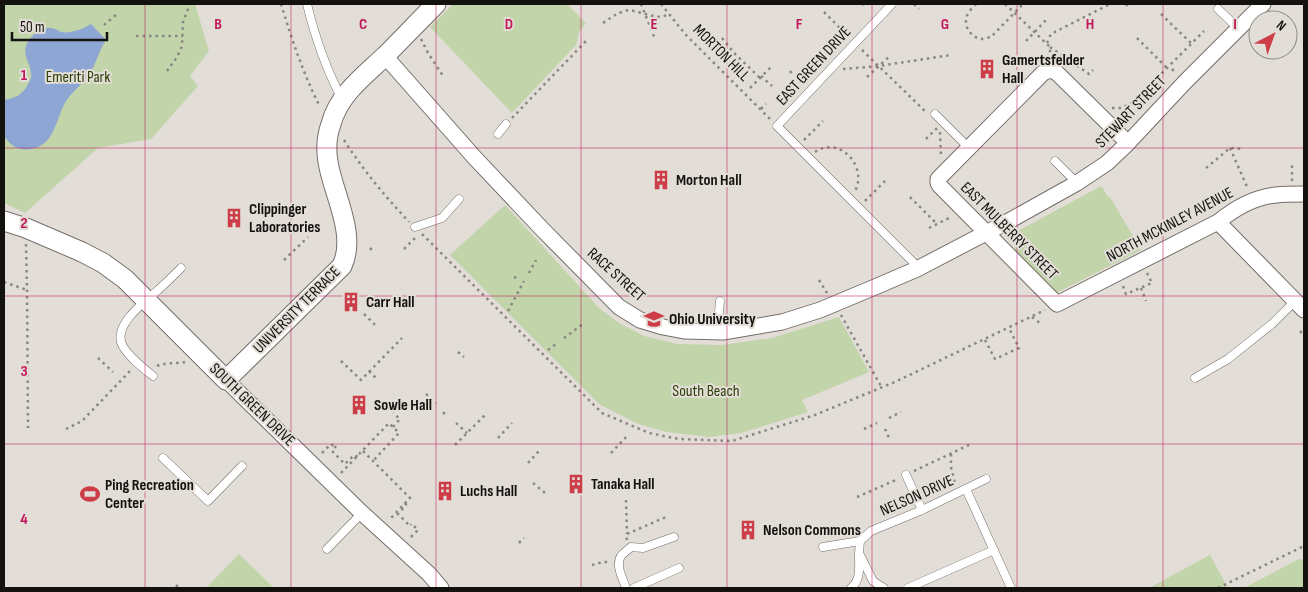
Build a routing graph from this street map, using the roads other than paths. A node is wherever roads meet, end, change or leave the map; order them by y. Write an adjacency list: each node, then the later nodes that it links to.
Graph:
1 (307, 4): 8 (lane)
2 (436, 4): 7 (street, UNIVERSITY TERRACE)
3 (892, 4): 25 (lane, EAST GREEN DRIVE)
4 (1263, 4): 6 (street, STEWART STREET)
5 (1218, 9): 6 (lane)
6 (1238, 28): 12 (street, STEWART STREET)
7 (385, 56): 8 (street, UNIVERSITY TERRACE); 31 (street, RACE STREET)
8 (342, 99): 34 (street, UNIVERSITY TERRACE)
9 (933, 115): 13 (lane)
10 (506, 124): 11 (lane)
11 (498, 134)
12 (1128, 143): 13 (street); 15 (street, STEWART STREET)
13 (968, 148): 23 (street, EAST MULBERRY STREET)
14 (1055, 161): 15 (lane)
15 (1077, 183): 19 (street, STEWART STREET)
16 (1304, 194): 20 (street, NORTH MCKINLEY AVENUE)
17 (459, 199): 21 (lane)
18 (4, 221): 24 (street, SOUTH GREEN DRIVE)
19 (1007, 222): 23 (street, RACE STREET)
20 (1218, 222): 29 (street, NORTH MCKINLEY AVENUE); 30 (street)
21 (415, 227)
22 (4, 232): 24 (street, SOUTH GREEN DRIVE)
23 (986, 232): 29 (street, EAST MULBERRY STREET); 31 (street, RACE STREET)
24 (51, 240): 27 (street, SOUTH GREEN DRIVE)
25 (913, 262)
26 (181, 268): 27 (lane)
27 (146, 300): 32 (lane); 34 (street, SOUTH GREEN DRIVE)
28 (720, 301): 31 (lane)
29 (1057, 304)
30 (1300, 306): 33 (lane)
31 (717, 332)
32 (153, 376)
33 (1196, 378)
34 (226, 380): 41 (street, SOUTH GREEN DRIVE)
35 (163, 458): 36 (lane)
36 (242, 466)
37 (906, 475): 40 (lane)
38 (986, 479): 39 (lane, NELSON DRIVE)
39 (966, 489): 40 (lane, NELSON DRIVE); 46 (lane)
40 (922, 510): 43 (lane, NELSON DRIVE)
41 (362, 513): 45 (lane); 49 (street, SOUTH GREEN DRIVE)
42 (674, 537): 50 (lane)
43 (860, 541): 44 (lane, NELSON DRIVE); 47 (lane)
44 (823, 547)
45 (327, 549)
46 (994, 550): 54 (lane); 55 (lane)
47 (859, 553): 52 (lane); 53 (lane)
48 (679, 568): 51 (lane)
49 (441, 588)
50 (626, 588)
51 (634, 588)
52 (851, 588)
53 (884, 588)
54 (908, 588)
55 (1012, 588)

